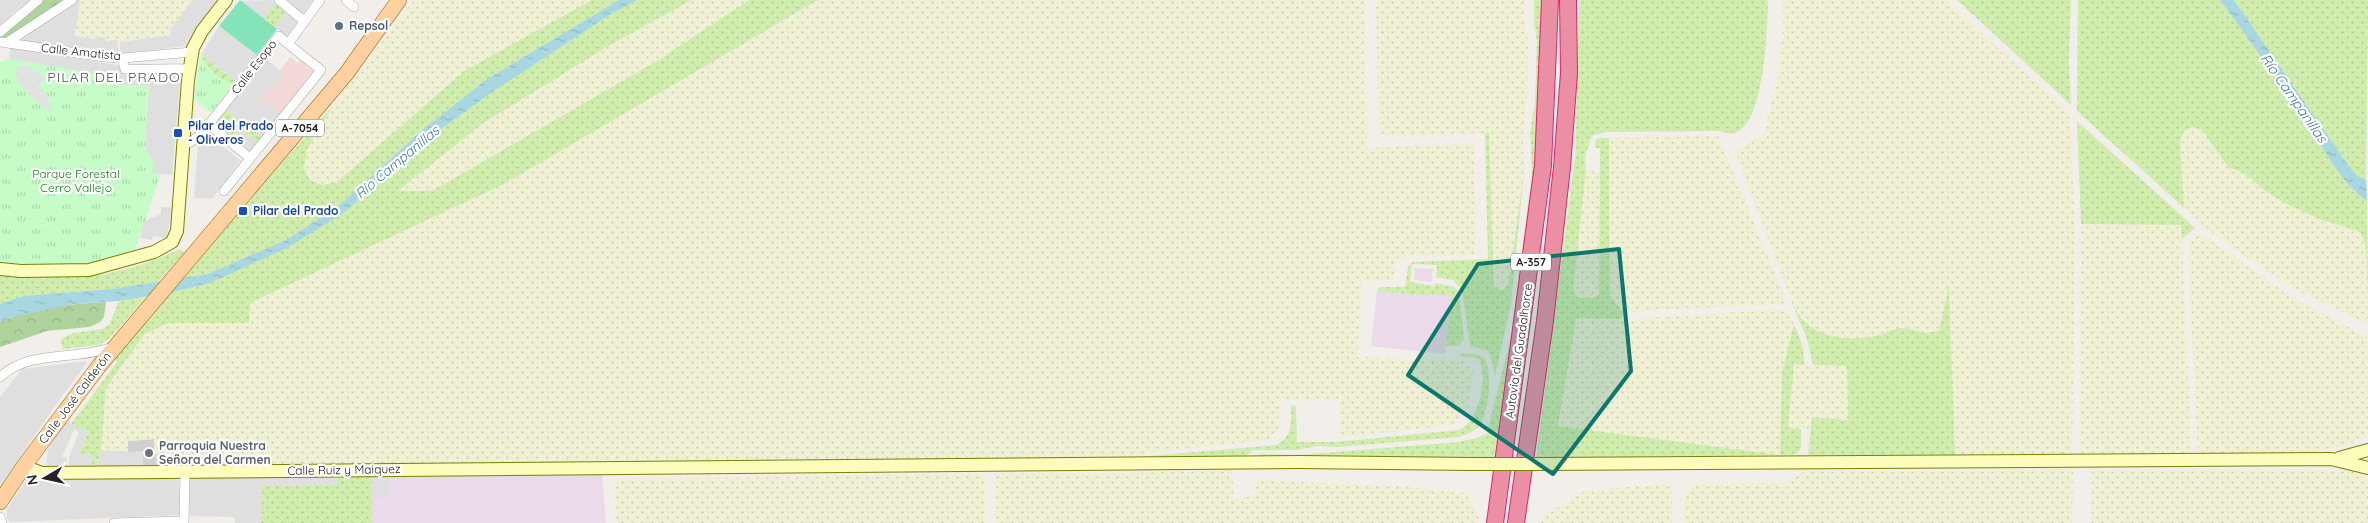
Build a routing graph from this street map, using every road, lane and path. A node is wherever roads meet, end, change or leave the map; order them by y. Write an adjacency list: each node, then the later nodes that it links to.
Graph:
1 (38, 0): 12 (street)
2 (72, 0): 13 (street)
3 (226, 0): 15 (street)
4 (279, 0): 11 (street)
5 (320, 0): 11 (street, Calle Esopo)
6 (346, 0): 10 (street)
7 (399, 0): 23 (main road, A-7054)
8 (1550, 0): 38 (highway, Autovía del Guadalhorce / A-357)
9 (1568, 0): 39 (highway, Autovía del Guadalhorce / A-357)
10 (354, 7)
11 (304, 22): 14 (street, Calle Esopo)
12 (0, 32)
13 (3, 43): 16 (street, Calle Amatista)
14 (288, 44): 18 (street, Calle Esopo); 20 (street)
15 (192, 52): 16 (street, Calle Amatista); 17 (street)
16 (122, 58): 17 (street)
17 (189, 69): 19 (street)
18 (208, 124): 19 (street, Calle Esopo); 20 (street)
19 (184, 143): 22 (street)
20 (250, 158): 21 (street)
21 (224, 191)
22 (0, 269)
23 (116, 345): 24 (street); 25 (main road, Calle José Calderón / A-7054)
24 (86, 354): 25 (street); 26 (street)
25 (99, 366): 29 (main road, Calle José Calderón / A-7054)
26 (0, 377)
27 (2368, 450): 28 (street)
28 (2331, 459): 30 (street); 31 (street, Calle Ruiz y Maiquez, bridge)
29 (24, 466): 31 (street, Calle Ruiz y Maiquez); 32 (main road, Calle José Calderón / A-7054)
30 (2368, 468)
31 (185, 473): 34 (street)
32 (0, 502)
33 (0, 517): 35 (street)
34 (184, 522): 37 (street)
35 (2, 523)
36 (114, 523): 37 (street)
37 (135, 523)
38 (1495, 523)
39 (1516, 523)

